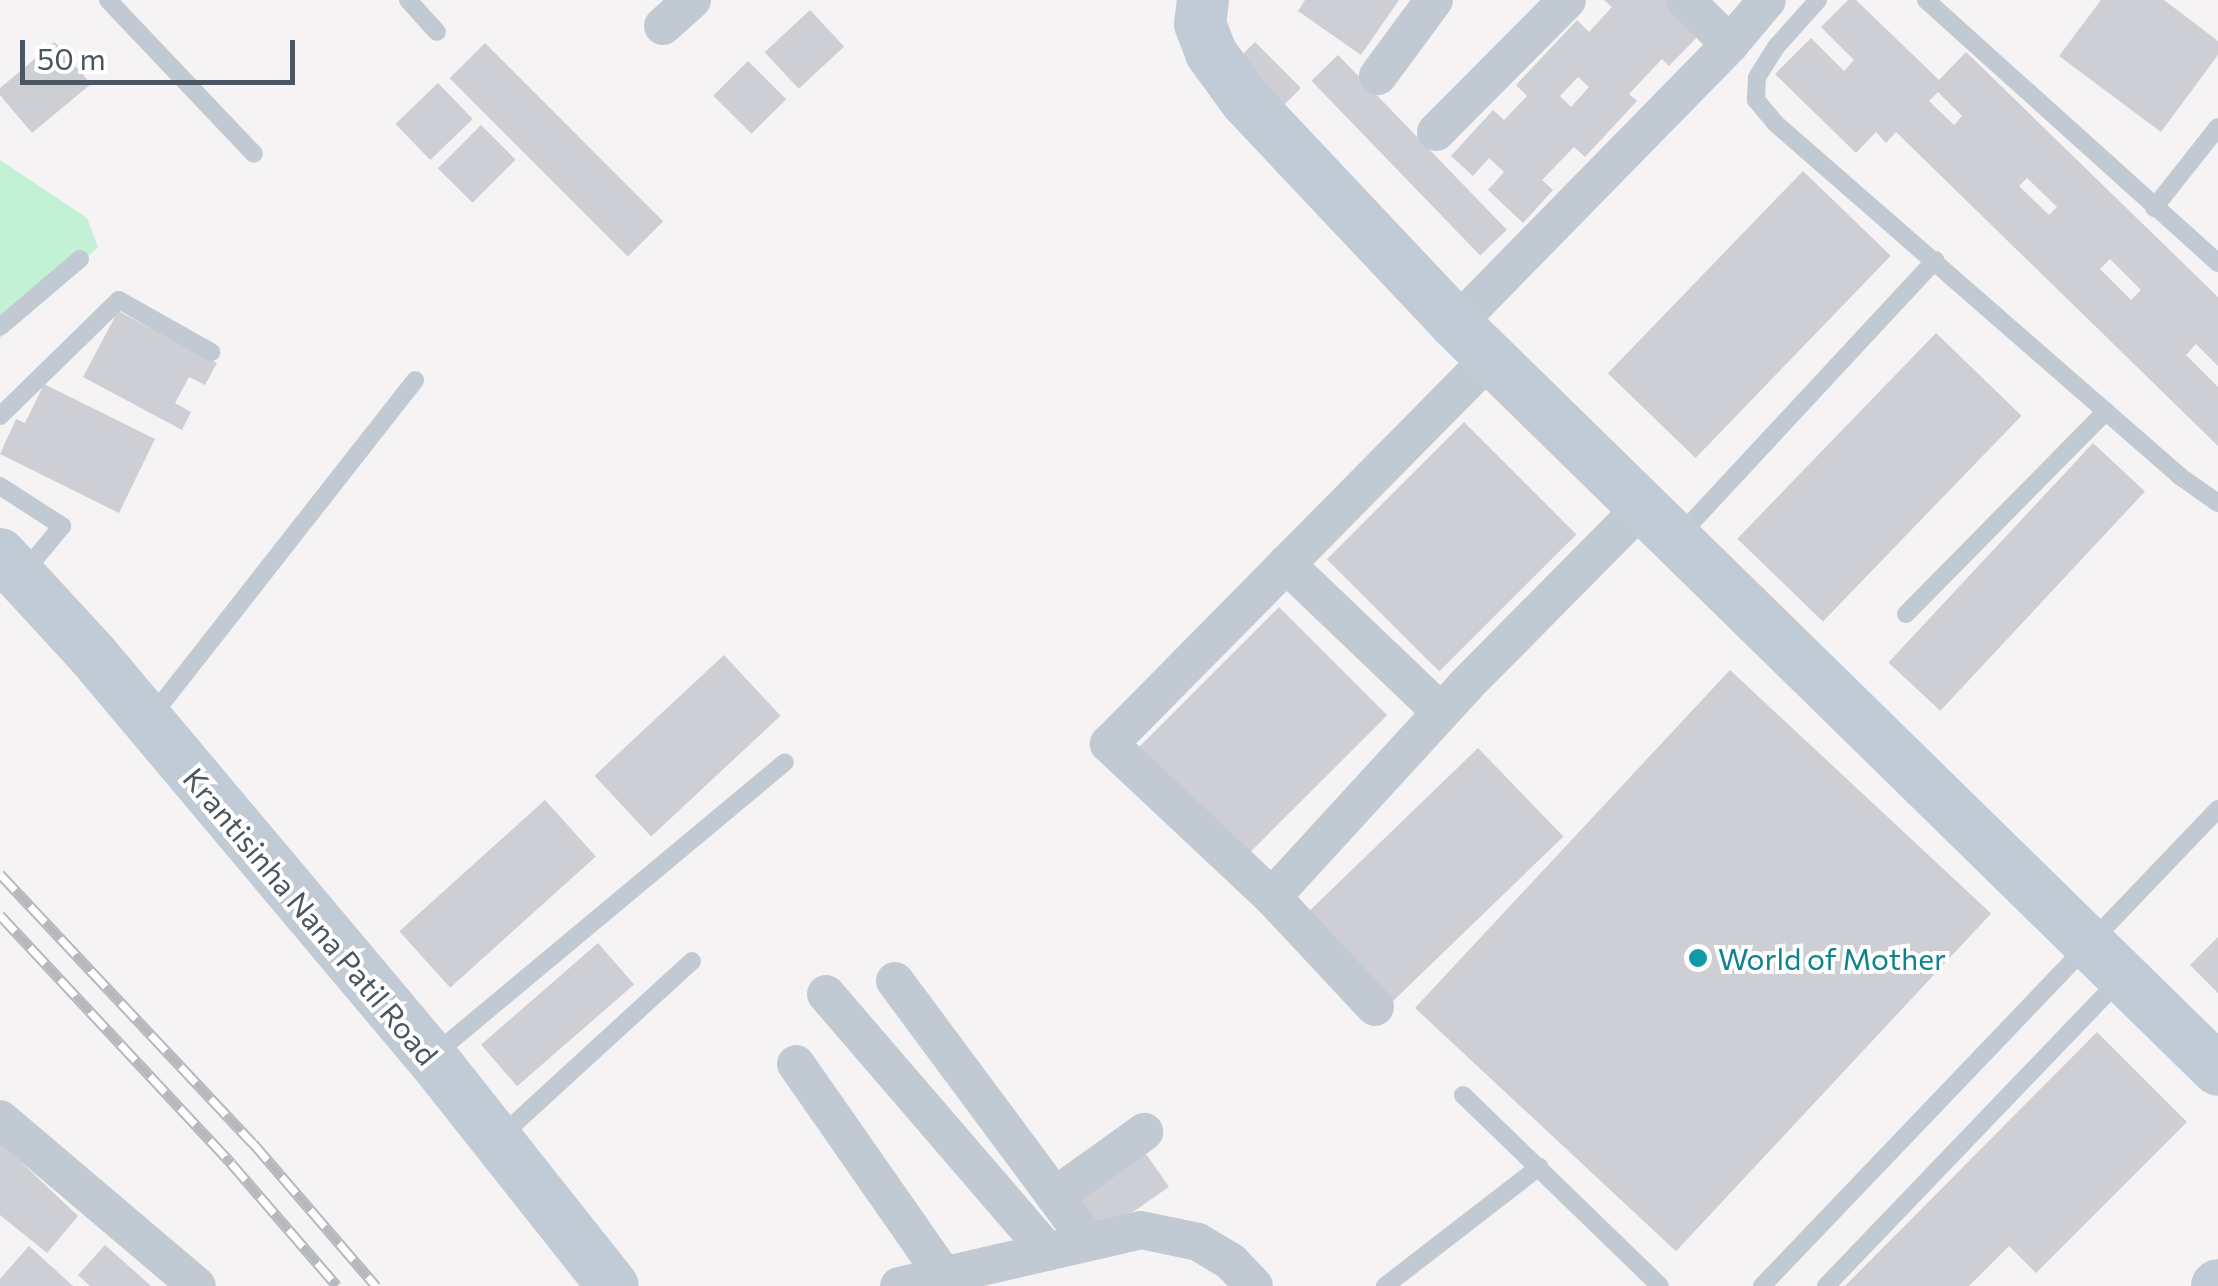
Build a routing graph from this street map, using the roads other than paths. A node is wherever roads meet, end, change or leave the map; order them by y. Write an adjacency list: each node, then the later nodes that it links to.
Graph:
1 (108, 0): 17 (lane)
2 (408, 0): 12 (lane)
3 (692, 0): 11 (street)
4 (1203, 0): 23 (street)
5 (1434, 0): 14 (street)
6 (1567, 0): 16 (street)
7 (1685, 0): 13 (street)
8 (1767, 0): 13 (street)
9 (1818, 0): 20 (lane)
10 (1926, 0): 18 (lane)
11 (663, 26)
12 (438, 32)
13 (1730, 44): 23 (street)
14 (1378, 76)
15 (2218, 127): 18 (lane)
16 (1436, 132)
17 (254, 154)
18 (2154, 208): 21 (lane)
19 (80, 259): 22 (lane)
20 (1935, 260): 26 (lane); 30 (lane)
21 (2218, 263)
22 (0, 327)
23 (1473, 341): 30 (street); 31 (street)
24 (211, 352): 27 (lane)
25 (415, 380): 35 (lane)
26 (2106, 411): 29 (lane); 33 (lane)
27 (0, 416)
28 (0, 486): 32 (lane)
29 (2218, 503)
30 (1657, 525): 34 (street); 39 (street)
31 (1286, 564): 34 (street); 38 (street)
32 (10, 565): 35 (street, Krantisinha Nana Patil Road)
33 (1906, 614)
34 (1441, 712): 38 (street)
35 (148, 722): 44 (street, Krantisinha Nana Patil Road)
36 (784, 762): 44 (lane)
37 (2218, 809): 39 (lane)
38 (1272, 897): 43 (street)
39 (2106, 960): 46 (street); 62 (lane); 63 (lane)
40 (692, 962): 50 (lane)
41 (895, 981): 52 (street)
42 (826, 994): 54 (street)
43 (1375, 1007)
44 (430, 1057): 50 (street, Krantisinha Nana Patil Road)
45 (796, 1064): 55 (street)
46 (2218, 1070)
47 (1463, 1094): 51 (lane)
48 (0, 1119): 56 (street)
49 (1144, 1132): 52 (street)
50 (498, 1138): 57 (street, Krantisinha Nana Patil Road)
51 (1539, 1167): 60 (lane); 61 (lane)
52 (1055, 1196): 53 (street)
53 (1089, 1242): 54 (street); 59 (street)
54 (1048, 1252): 55 (street)
55 (944, 1276): 58 (street)
56 (197, 1286)
57 (613, 1286)
58 (900, 1286)
59 (1254, 1286)
60 (1385, 1286)
61 (1660, 1286)
62 (1762, 1286)
63 (1826, 1286)

